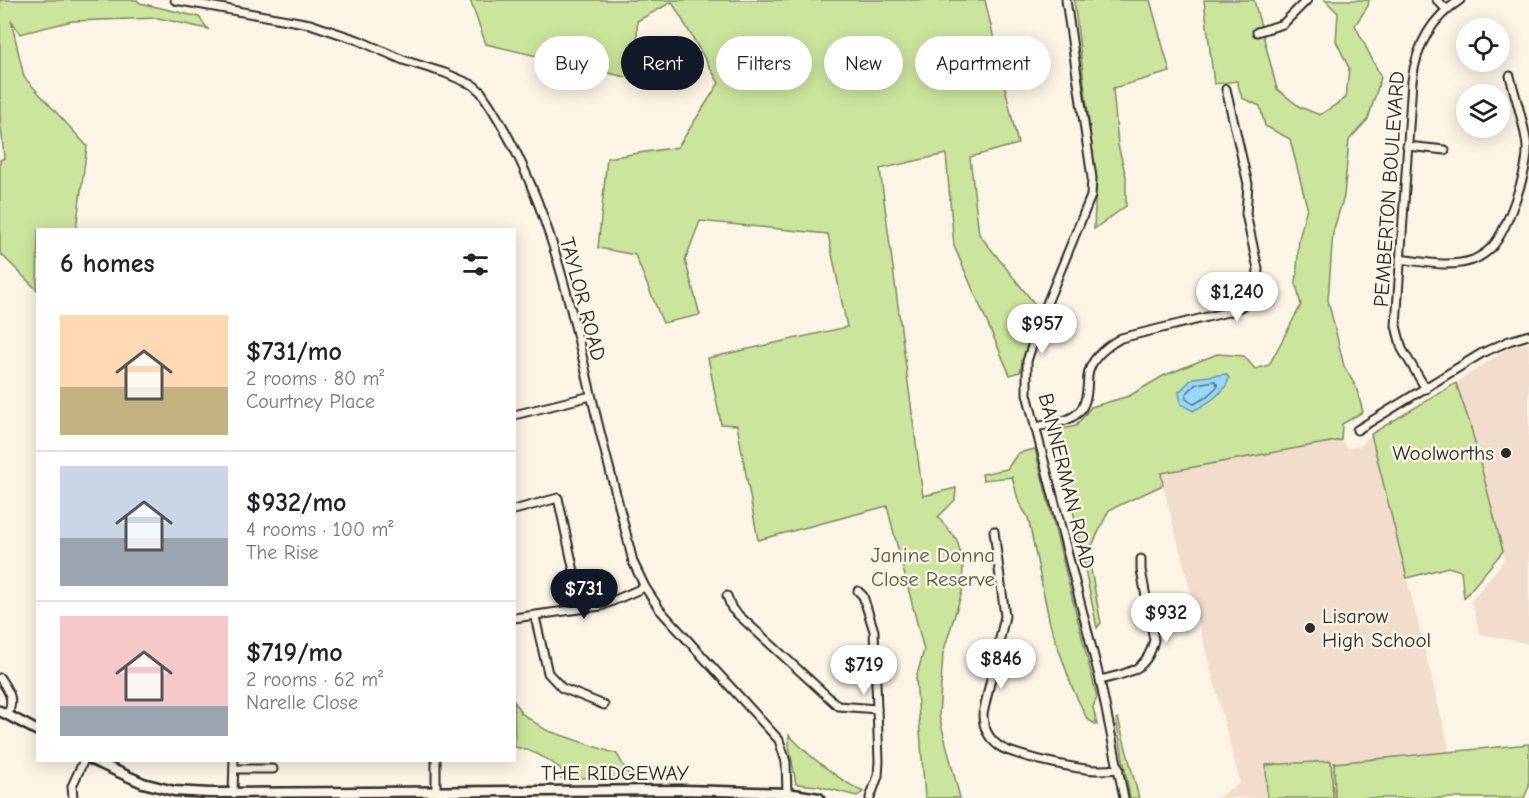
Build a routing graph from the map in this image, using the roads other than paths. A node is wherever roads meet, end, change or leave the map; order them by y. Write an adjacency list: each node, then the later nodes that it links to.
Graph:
1 (175, 0): 15 (street, TAYLOR ROAD)
2 (1066, 0): 17 (street, BANNERMAN ROAD)
3 (1307, 0): 7 (street)
4 (1437, 0): 6 (street)
5 (1460, 0): 6 (street, PEMBERTON BOULEVARD)
6 (1446, 9): 10 (street, PEMBERTON BOULEVARD)
7 (1257, 32)
8 (1510, 76): 12 (street)
9 (1226, 89): 17 (street)
10 (1407, 146): 11 (street); 12 (street, PEMBERTON BOULEVARD)
11 (1445, 150)
12 (1400, 259): 14 (street, PEMBERTON BOULEVARD)
13 (1529, 335): 14 (street)
14 (1426, 389): 18 (street)
15 (591, 396): 16 (street); 22 (street, TAYLOR ROAD)
16 (516, 415)
17 (1035, 427): 29 (street, BANNERMAN ROAD)
18 (1357, 430)
19 (516, 509): 25 (street)
20 (994, 531): 40 (street)
21 (1141, 559): 29 (street)
22 (645, 587): 25 (street); 43 (street, TAYLOR ROAD)
23 (858, 591): 31 (street)
24 (727, 596): 31 (street)
25 (582, 608): 26 (street)
26 (535, 617): 27 (street); 30 (street)
27 (516, 618)
28 (0, 678): 32 (street)
29 (1100, 680): 40 (street, BANNERMAN ROAD)
30 (604, 705)
31 (877, 709): 48 (street)
32 (4, 713): 33 (street)
33 (36, 730)
34 (83, 762): 46 (street)
35 (96, 762): 42 (street, THE RIDGEWAY)
36 (234, 762): 38 (street)
37 (436, 762): 41 (street)
38 (234, 769): 39 (street); 42 (street)
39 (273, 769)
40 (1119, 769): 49 (street, BANNERMAN ROAD)
41 (436, 791): 42 (street, THE RIDGEWAY); 44 (street, THE RIDGEWAY)
42 (232, 793)
43 (787, 793): 45 (street, THE RIDGEWAY); 47 (street, THE RIDGEWAY)
44 (481, 794): 45 (street, THE RIDGEWAY)
45 (563, 794)
46 (73, 798)
47 (819, 798)
48 (870, 798)
49 (1124, 798)

